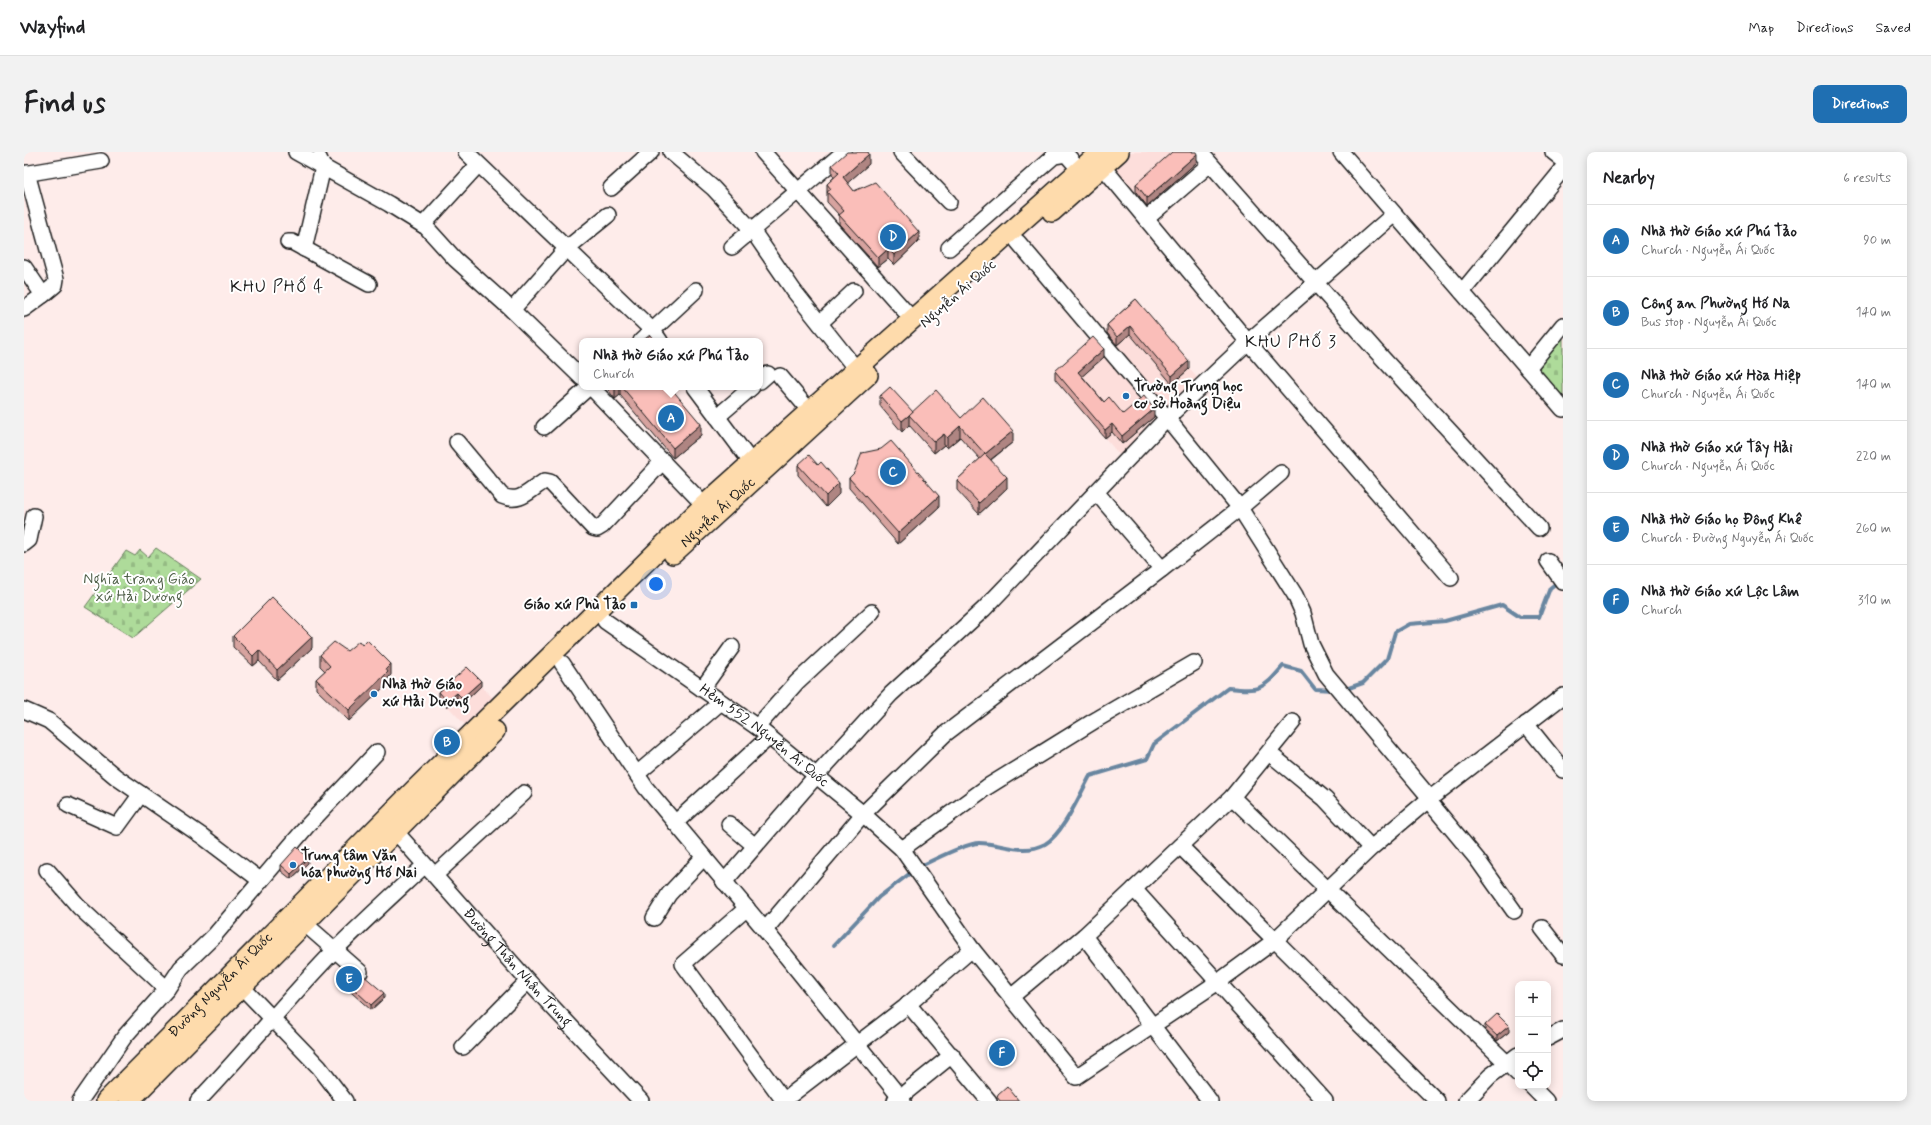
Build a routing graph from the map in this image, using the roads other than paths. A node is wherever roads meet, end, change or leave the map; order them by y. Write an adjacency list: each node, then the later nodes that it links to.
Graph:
1 (296, 152): 18 (street)
2 (316, 152): 18 (street)
3 (466, 152): 16 (street)
4 (651, 152): 22 (street)
5 (671, 152): 29 (street)
6 (763, 152): 23 (street)
7 (844, 152): 23 (street)
8 (901, 152): 24 (street)
9 (1119, 152): 13 (main road, Nguyễn Ái Quốc)
10 (1200, 152): 17 (street)
11 (1341, 152): 26 (street)
12 (1553, 152): 14 (street)
13 (1101, 160): 20 (main road, Nguyễn Ái Quốc); 27 (street); 31 (main road, Nguyễn Ái Quốc)
14 (1563, 160)
15 (102, 161): 21 (street)
16 (478, 164): 28 (street); 34 (street)
17 (1210, 164): 27 (street); 37 (street)
18 (323, 167): 28 (street); 33 (street)
19 (1563, 169): 41 (street)
20 (1080, 170): 35 (street); 45 (main road, Nguyễn Ái Quốc)
21 (25, 174): 42 (street)
22 (611, 188)
23 (798, 192): 29 (street); 45 (street)
24 (949, 202)
25 (608, 215): 34 (street)
26 (1393, 215): 37 (street); 41 (street)
27 (1146, 219): 49 (street)
28 (423, 225): 44 (street)
29 (752, 230): 32 (street); 46 (street)
30 (288, 242): 33 (street)
31 (1018, 242): 61 (street); 69 (main road, Nguyễn Ái Quốc)
32 (732, 247)
33 (304, 248): 38 (street)
34 (566, 248): 44 (street); 48 (street)
35 (949, 248)
36 (24, 267): 42 (street)
37 (1317, 283): 49 (street); 71 (street)
38 (369, 284)
39 (696, 290): 48 (street)
40 (854, 291): 46 (street)
41 (1462, 292): 50 (street)
42 (43, 295): 43 (street)
43 (24, 309)
44 (512, 310): 52 (street)
45 (912, 318): 51 (main road, Nguyễn Ái Quốc)
46 (820, 323): 51 (street)
47 (1563, 325): 50 (street)
48 (656, 336)
49 (1248, 342): 61 (street); 74 (street)
50 (1528, 368): 58 (street)
51 (856, 369): 59 (main road, Nguyễn Ái Quốc)
52 (579, 375)
53 (769, 377): 59 (street)
54 (586, 390): 62 (street)
55 (593, 390): 64 (street)
56 (697, 390): 60 (street)
57 (748, 390): 60 (street)
58 (1563, 409)
59 (809, 410): 65 (main road, Nguyễn Ái Quốc)
60 (717, 417): 65 (street)
61 (1167, 418): 67 (street); 68 (street)
62 (544, 426)
63 (457, 442): 64 (street)
64 (663, 461): 69 (street)
65 (751, 462): 69 (main road, Nguyễn Ái Quốc)
66 (1281, 473): 68 (street)
67 (1096, 492): 73 (street); 92 (street)
68 (1240, 508): 73 (street); 96 (street)
69 (709, 510): 76 (main road, Nguyễn Ái Quốc); 110 (main road, Nguyễn Ái Quốc)
70 (34, 516): 72 (street)
71 (1539, 528)
72 (24, 544)
73 (1162, 568): 98 (street)
74 (1451, 578)
75 (872, 612): 86 (street)
76 (605, 621): 78 (main road, Nguyễn Ái Quốc); 80 (street, Hẻm 552 Nguyễn Ái Quốc)
77 (732, 647): 80 (street)
78 (562, 663): 91 (street); 101 (main road, Nguyễn Ái Quốc)
79 (1194, 663): 105 (street)
80 (702, 689): 82 (street, Hẻm 552 Nguyễn Ái Quốc)
81 (1563, 696): 85 (street)
82 (721, 702): 86 (street, Hẻm 552 Nguyễn Ái Quốc); 91 (street)
83 (24, 710): 94 (street)
84 (1294, 722): 89 (street)
85 (1526, 724): 90 (street); 96 (street)
86 (757, 728): 87 (street, Hẻm 552 Nguyễn Ái Quốc)
87 (769, 738): 92 (street, Hẻm 552 Nguyễn Ái Quốc); 99 (street)
88 (377, 752): 109 (street)
89 (1270, 753): 95 (street); 104 (street)
90 (1563, 770)
91 (637, 774): 99 (street)
92 (816, 776): 98 (street, Hẻm 552 Nguyễn Ái Quốc); 102 (street)
93 (524, 793): 108 (street)
94 (141, 794): 97 (street); 109 (street)
95 (1232, 797): 103 (street); 113 (street)
96 (1429, 799): 104 (street); 115 (street)
97 (68, 805)
98 (863, 814): 105 (street, Hẻm 552 Nguyễn Ái Quốc); 119 (street)
99 (676, 823): 106 (street)
100 (729, 824): 102 (street)
101 (396, 832): 108 (street, Đường Thân Nhân Trung); 110 (main road, Nguyễn Ái Quốc)
102 (755, 846): 111 (street)
103 (1180, 846): 112 (street); 121 (street)
104 (1371, 848): 113 (street)
105 (902, 849): 122 (street, Hẻm 552 Nguyễn Ái Quốc)
106 (704, 857): 111 (street); 116 (street)
107 (47, 870): 129 (street)
108 (430, 870): 123 (street); 126 (street, Đường Thân Nhân Trung)
109 (260, 880): 129 (street)
110 (331, 881): 117 (main road, Đường Nguyễn Ái Quốc); 143 (main road, Đường Nguyễn Ái Quốc)
111 (724, 882): 114 (street)
112 (1134, 889): 120 (street); 127 (street)
113 (1328, 889): 121 (street); 139 (street)
114 (747, 908): 119 (street); 148 (street)
115 (1514, 911)
116 (654, 918)
117 (304, 923): 123 (street); 128 (main road, Đường Nguyễn Ái Quốc)
118 (1542, 928): 124 (street)
119 (765, 930): 136 (street)
120 (1084, 936): 130 (street); 133 (street)
121 (1274, 941): 127 (street); 152 (street)
122 (972, 949): 130 (street, Hẻm 552 Nguyễn Ái Quốc); 131 (street)
123 (335, 950): 125 (street); 132 (street)
124 (1563, 955)
125 (360, 972)
126 (528, 981): 137 (street); 147 (street, Đường Thân Nhân Trung)
127 (1218, 982): 133 (street); 151 (street)
128 (242, 987): 132 (street); 144 (main road, Đường Nguyễn Ái Quốc)
129 (168, 989): 142 (street)
130 (1011, 997): 133 (street, Hẻm 552 Nguyễn Ái Quốc)
131 (908, 1004): 136 (street); 138 (street)
132 (272, 1018): 145 (street); 146 (street)
133 (1154, 1026): 150 (street)
134 (1563, 1030): 135 (street)
135 (1551, 1036)
136 (857, 1044): 141 (street); 148 (street)
137 (463, 1047)
138 (952, 1055): 141 (street); 149 (street)
139 (1512, 1059): 153 (street)
140 (1533, 1089): 154 (street)
141 (899, 1100)
142 (80, 1101)
143 (106, 1101)
144 (129, 1101)
145 (198, 1101)
146 (345, 1101)
147 (641, 1101)
148 (783, 1101)
149 (989, 1101)
150 (1210, 1101)
151 (1325, 1101)
152 (1437, 1101)
153 (1466, 1101)
154 (1546, 1101)

